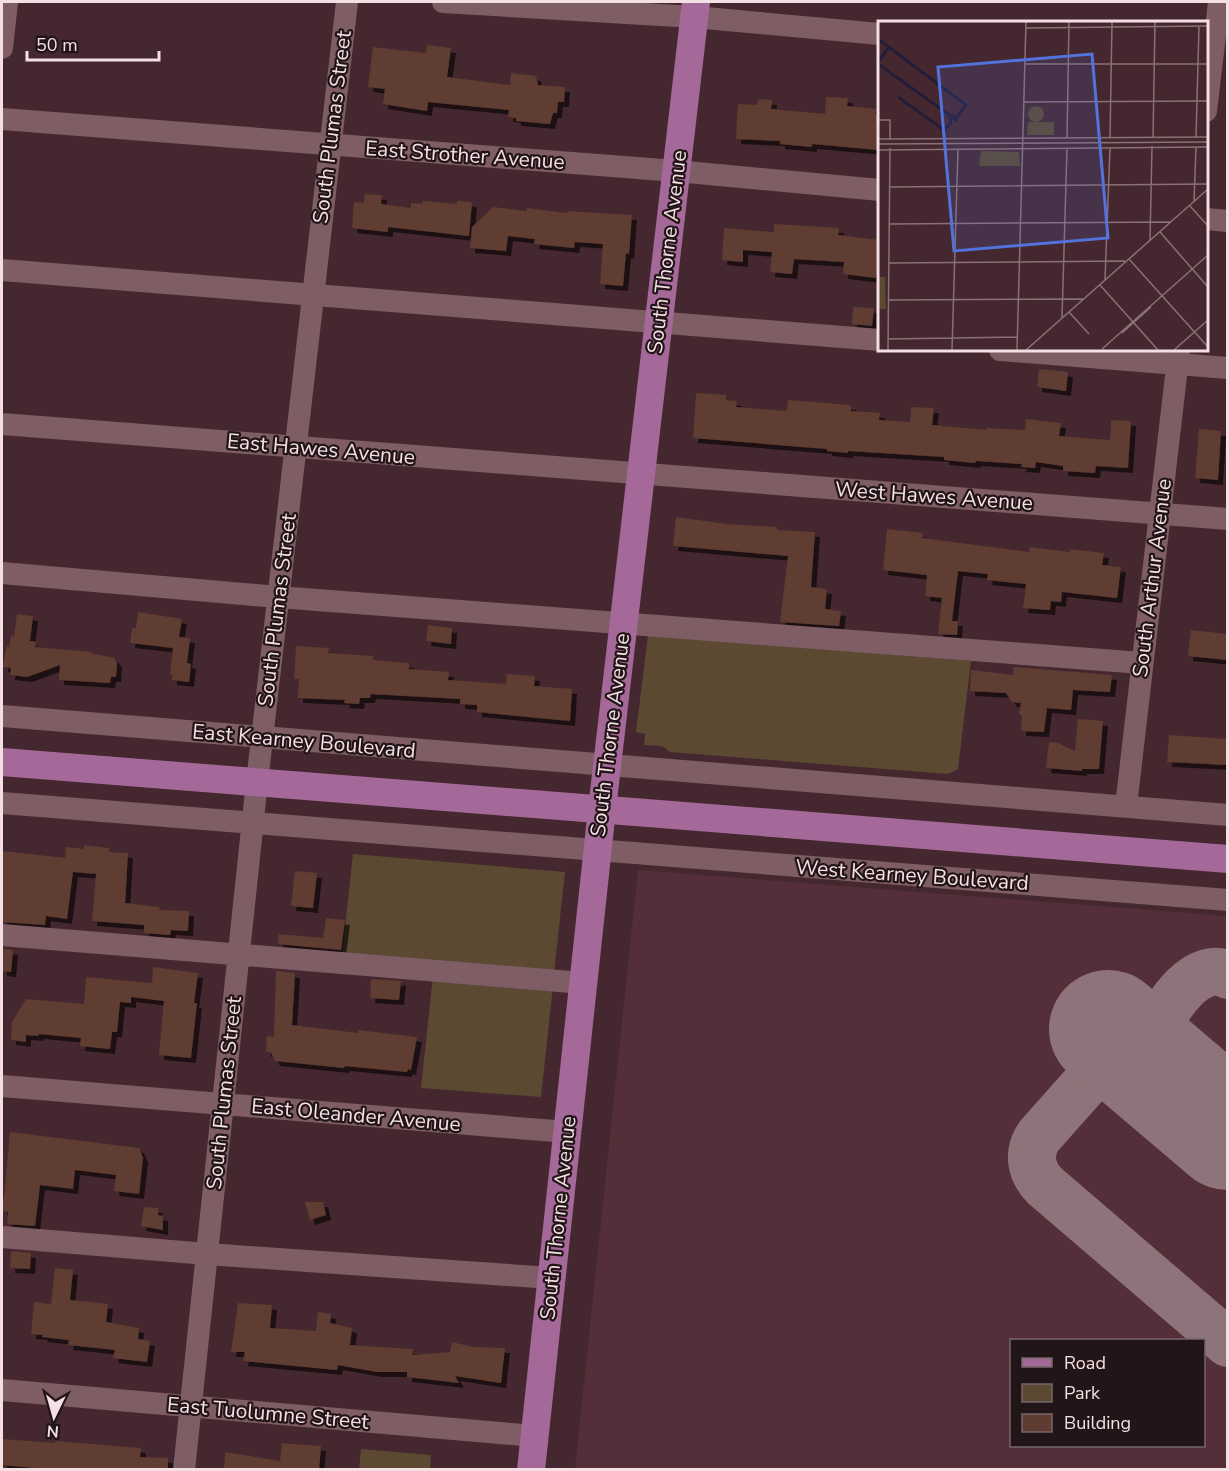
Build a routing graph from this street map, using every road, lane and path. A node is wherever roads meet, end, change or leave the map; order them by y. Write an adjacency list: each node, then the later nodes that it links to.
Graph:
1 (7, 2): 7 (street)
2 (346, 2): 11 (street, South Plumas Street)
3 (443, 2): 5 (street)
4 (1219, 2): 8 (street)
5 (695, 9): 6 (street); 12 (main road, South Thorne Avenue)
6 (878, 34)
7 (2, 48)
8 (1215, 63): 9 (street)
9 (1208, 100)
10 (2, 119): 11 (street, East Strother Avenue)
11 (330, 144): 12 (street, East Strother Avenue); 17 (street, South Plumas Street)
12 (676, 171): 13 (street, East Strother Avenue); 18 (main road, South Thorne Avenue)
13 (878, 190)
14 (1208, 219): 15 (street)
15 (1227, 221)
16 (2, 270): 17 (street)
17 (313, 295): 18 (street); 24 (street, South Plumas Street)
18 (659, 322): 19 (street); 25 (main road, South Thorne Avenue)
19 (878, 340)
20 (1025, 351): 21 (street)
21 (1178, 357): 22 (street); 26 (street, South Arthur Avenue)
22 (1227, 368)
23 (2, 424): 24 (street, East Hawes Avenue)
24 (295, 447): 25 (street, East Hawes Avenue); 29 (street, South Plumas Street)
25 (641, 475): 26 (street, West Hawes Avenue); 30 (main road, South Thorne Avenue)
26 (1160, 513): 27 (street, West Hawes Avenue); 31 (street, South Arthur Avenue)
27 (1227, 519)
28 (2, 573): 29 (street)
29 (278, 597): 30 (street); 33 (street, South Plumas Street)
30 (624, 622): 31 (street); 35 (main road, South Thorne Avenue)
31 (1142, 663): 38 (street, South Arthur Avenue)
32 (2, 716): 33 (street, East Kearney Boulevard)
33 (262, 737): 35 (street, East Kearney Boulevard); 36 (street, South Plumas Street)
34 (2, 762): 36 (main road, East Kearney Boulevard)
35 (607, 764): 38 (street); 39 (main road, South Thorne Avenue)
36 (257, 782): 39 (main road, East Kearney Boulevard); 41 (street, South Plumas Street)
37 (2, 803): 41 (street)
38 (1126, 806): 40 (street)
39 (602, 809): 42 (main road, South Thorne Avenue); 43 (main road, West Kearney Boulevard)
40 (1227, 814)
41 (252, 823): 42 (street); 46 (street, South Plumas Street)
42 (597, 850): 44 (street, West Kearney Boulevard); 47 (main road, South Thorne Avenue)
43 (1227, 859)
44 (1227, 900)
45 (2, 935): 46 (street)
46 (238, 954): 47 (street); 49 (street, South Plumas Street)
47 (583, 983): 50 (main road, South Thorne Avenue)
48 (2, 1086): 49 (street, East Oleander Avenue)
49 (223, 1104): 50 (street, East Oleander Avenue); 52 (street, South Plumas Street)
50 (567, 1132): 53 (main road, South Thorne Avenue)
51 (2, 1237): 52 (street)
52 (207, 1254): 53 (street); 55 (street, South Plumas Street)
53 (551, 1278): 56 (main road, South Thorne Avenue)
54 (2, 1390): 55 (street, East Tuolumne Street)
55 (191, 1406): 56 (street, East Tuolumne Street); 57 (street, South Plumas Street)
56 (534, 1436): 58 (main road, South Thorne Avenue)
57 (184, 1470)
58 (531, 1470)

